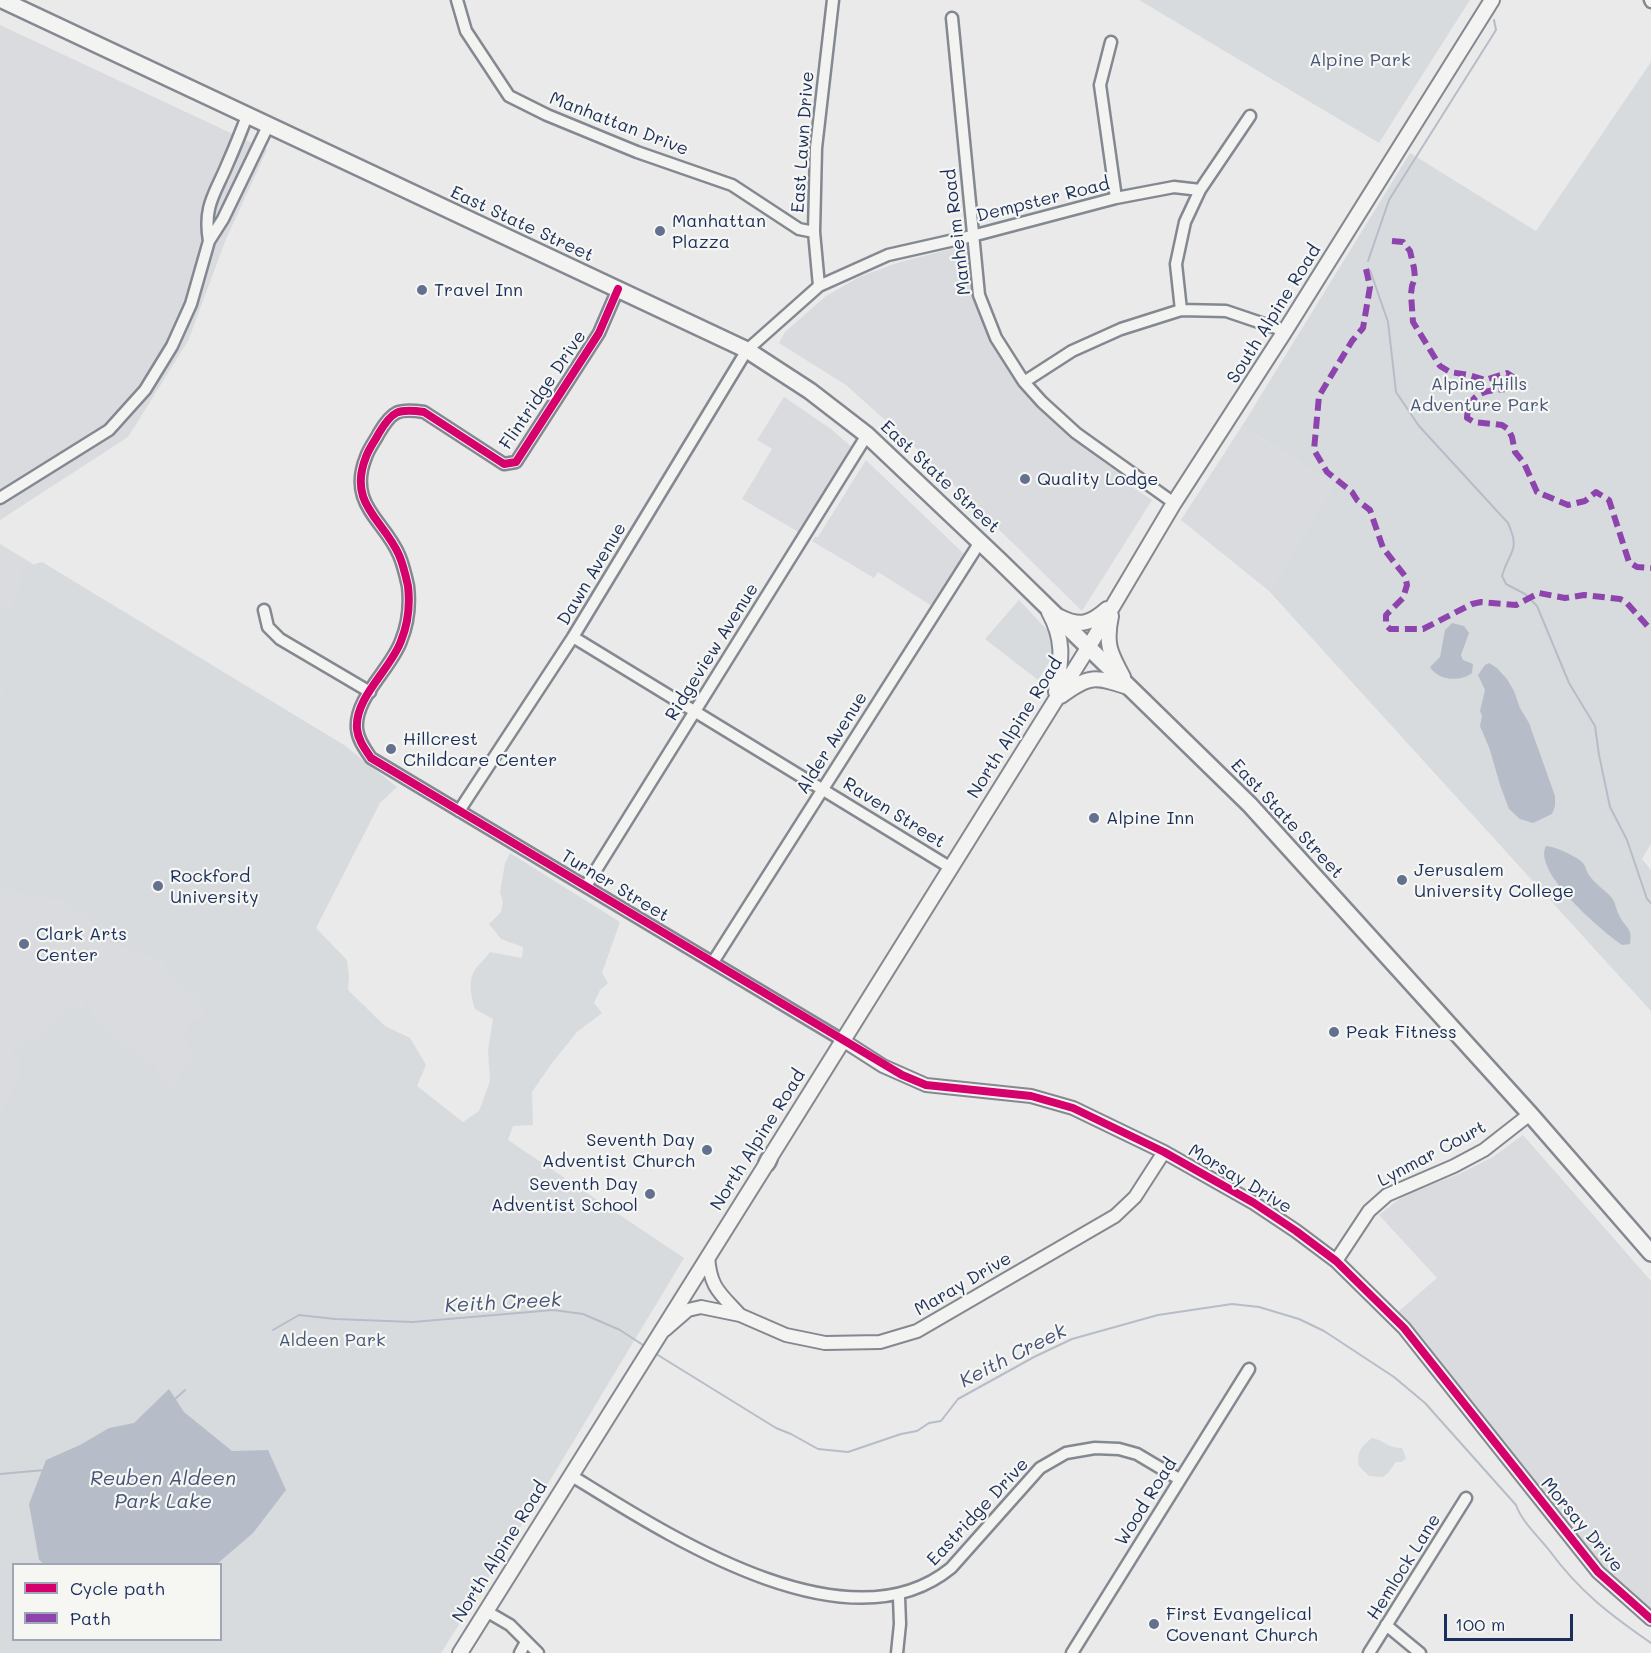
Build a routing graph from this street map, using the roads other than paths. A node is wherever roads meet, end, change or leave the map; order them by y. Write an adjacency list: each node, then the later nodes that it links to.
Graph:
1 (2, 0): 7 (main road, East State Street)
2 (457, 0): 12 (street, Manhattan Drive)
3 (833, 0): 12 (street, East Lawn Drive)
4 (1492, 0): 18 (main road, South Alpine Road)
5 (951, 18): 13 (street, Manheim Road)
6 (1111, 42): 11 (street)
7 (247, 116): 9 (main road, East State Street); 14 (street)
8 (1250, 116): 10 (street)
9 (268, 126): 14 (street); 16 (main road, East State Street)
10 (1200, 190): 11 (street, Dempster Road); 17 (street)
11 (1116, 198): 13 (street, Dempster Road)
12 (814, 232): 15 (street, East Lawn Drive)
13 (972, 236): 15 (street, Dempster Road); 20 (street, Manheim Road)
14 (209, 241): 22 (street)
15 (819, 286): 19 (street, Dempster Road)
16 (618, 289): 19 (main road, East State Street); 31 (street, Flintridge Drive)
17 (1181, 310): 18 (street); 20 (street)
18 (1285, 331): 23 (main road, South Alpine Road)
19 (747, 350): 21 (main road, East State Street); 28 (street, Dawn Avenue)
20 (1024, 382): 23 (street, Manheim Road)
21 (867, 435): 24 (main road, East State Street); 33 (street, Ridgeview Avenue)
22 (0, 498)
23 (1174, 503): 25 (main road, South Alpine Road)
24 (980, 542): 27 (main road, East State Street); 35 (street, Alder Avenue)
25 (1115, 601): 27 (main road); 29 (main road, South Alpine Road); 30 (main road)
26 (264, 610): 31 (street)
27 (1048, 610): 29 (main road, East State Street); 32 (main road)
28 (573, 637): 33 (street, Raven Street); 36 (street, Dawn Avenue)
29 (1088, 648): 30 (main road, East State Street); 32 (main road, North Alpine Road)
30 (1128, 687): 32 (main road); 41 (main road, East State Street)
31 (370, 692): 34 (street, Flintridge Drive)
32 (1055, 700): 37 (main road, North Alpine Road)
33 (694, 712): 35 (street, Raven Street); 38 (street, Ridgeview Avenue)
34 (371, 758): 36 (street, Turner Street)
35 (822, 788): 37 (street, Raven Street); 39 (street, Alder Avenue)
36 (459, 811): 38 (street, Turner Street)
37 (951, 868): 40 (main road, North Alpine Road)
38 (586, 886): 39 (street, Turner Street)
39 (713, 962): 40 (street, Turner Street)
40 (844, 1041): 42 (street, Morsay Drive); 44 (main road, North Alpine Road)
41 (1530, 1114): 43 (main road, East State Street); 45 (street, Lynmar Court)
42 (1164, 1152): 45 (street, Morsay Drive); 46 (street, Maray Drive)
43 (1651, 1253)
44 (708, 1256): 46 (street); 47 (main road, North Alpine Road)
45 (1336, 1261): 54 (street, Morsay Drive)
46 (740, 1315): 47 (street)
47 (658, 1336): 49 (main road, North Alpine Road)
48 (1249, 1369): 50 (street, Wood Road)
49 (572, 1476): 52 (street, Eastridge Drive); 53 (main road, North Alpine Road)
50 (1179, 1479): 52 (street, Eastridge Drive); 61 (street, Wood Road)
51 (1466, 1498): 55 (street, Hemlock Lane)
52 (900, 1597): 60 (street)
53 (486, 1611): 56 (street); 57 (main road, North Alpine Road)
54 (1651, 1618)
55 (1386, 1625): 62 (street, Hemlock Lane); 63 (street)
56 (526, 1642): 58 (street); 59 (street)
57 (460, 1653)
58 (520, 1653)
59 (538, 1653)
60 (897, 1653)
61 (1072, 1653)
62 (1369, 1653)
63 (1420, 1653)

